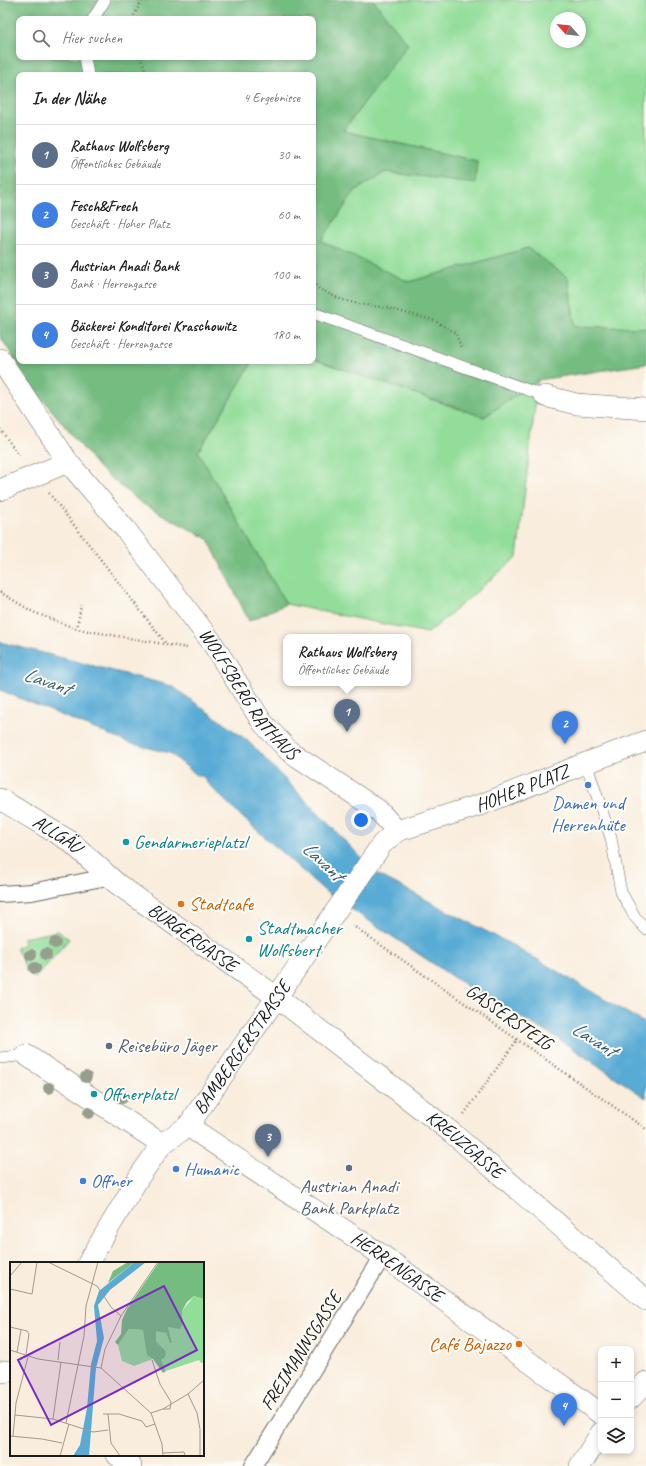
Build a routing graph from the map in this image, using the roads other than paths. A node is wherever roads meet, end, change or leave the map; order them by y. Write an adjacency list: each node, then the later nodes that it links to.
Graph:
1 (105, 0): 2 (lane)
2 (95, 16)
3 (86, 60): 4 (lane)
4 (88, 72)
5 (316, 314): 7 (lane)
6 (0, 359): 9 (street, WOLFSBERG RATHAUS)
7 (545, 396): 8 (street)
8 (646, 409)
9 (68, 462): 10 (street); 14 (street, WOLFSBERG RATHAUS)
10 (0, 490)
11 (646, 741): 12 (street, HOHER PLATZ)
12 (586, 763): 14 (street, HOHER PLATZ); 17 (lane)
13 (0, 799): 15 (street, ALLGÄU)
14 (397, 830): 18 (street, BAMBERGERSTRASSE)
15 (107, 877): 16 (street); 18 (street, BURGERGASSE)
16 (0, 894)
17 (646, 928)
18 (278, 998): 21 (street, BAMBERGERSTRASSE); 25 (street, KREUZGASSE)
19 (26, 1055): 20 (lane); 22 (street)
20 (0, 1058)
21 (188, 1126): 22 (street, BAMBERGERSTRASSE); 23 (street, HERRENGASSE)
22 (162, 1144): 24 (street, BAMBERGERSTRASSE)
23 (383, 1256): 28 (street, HERRENGASSE); 32 (street, FREIMANNSGASSE)
24 (89, 1262)
25 (646, 1300)
26 (646, 1382): 27 (street)
27 (634, 1395)
28 (598, 1412)
29 (598, 1438): 33 (street)
30 (118, 1456): 31 (street)
31 (131, 1466)
32 (253, 1466)
33 (580, 1466)

